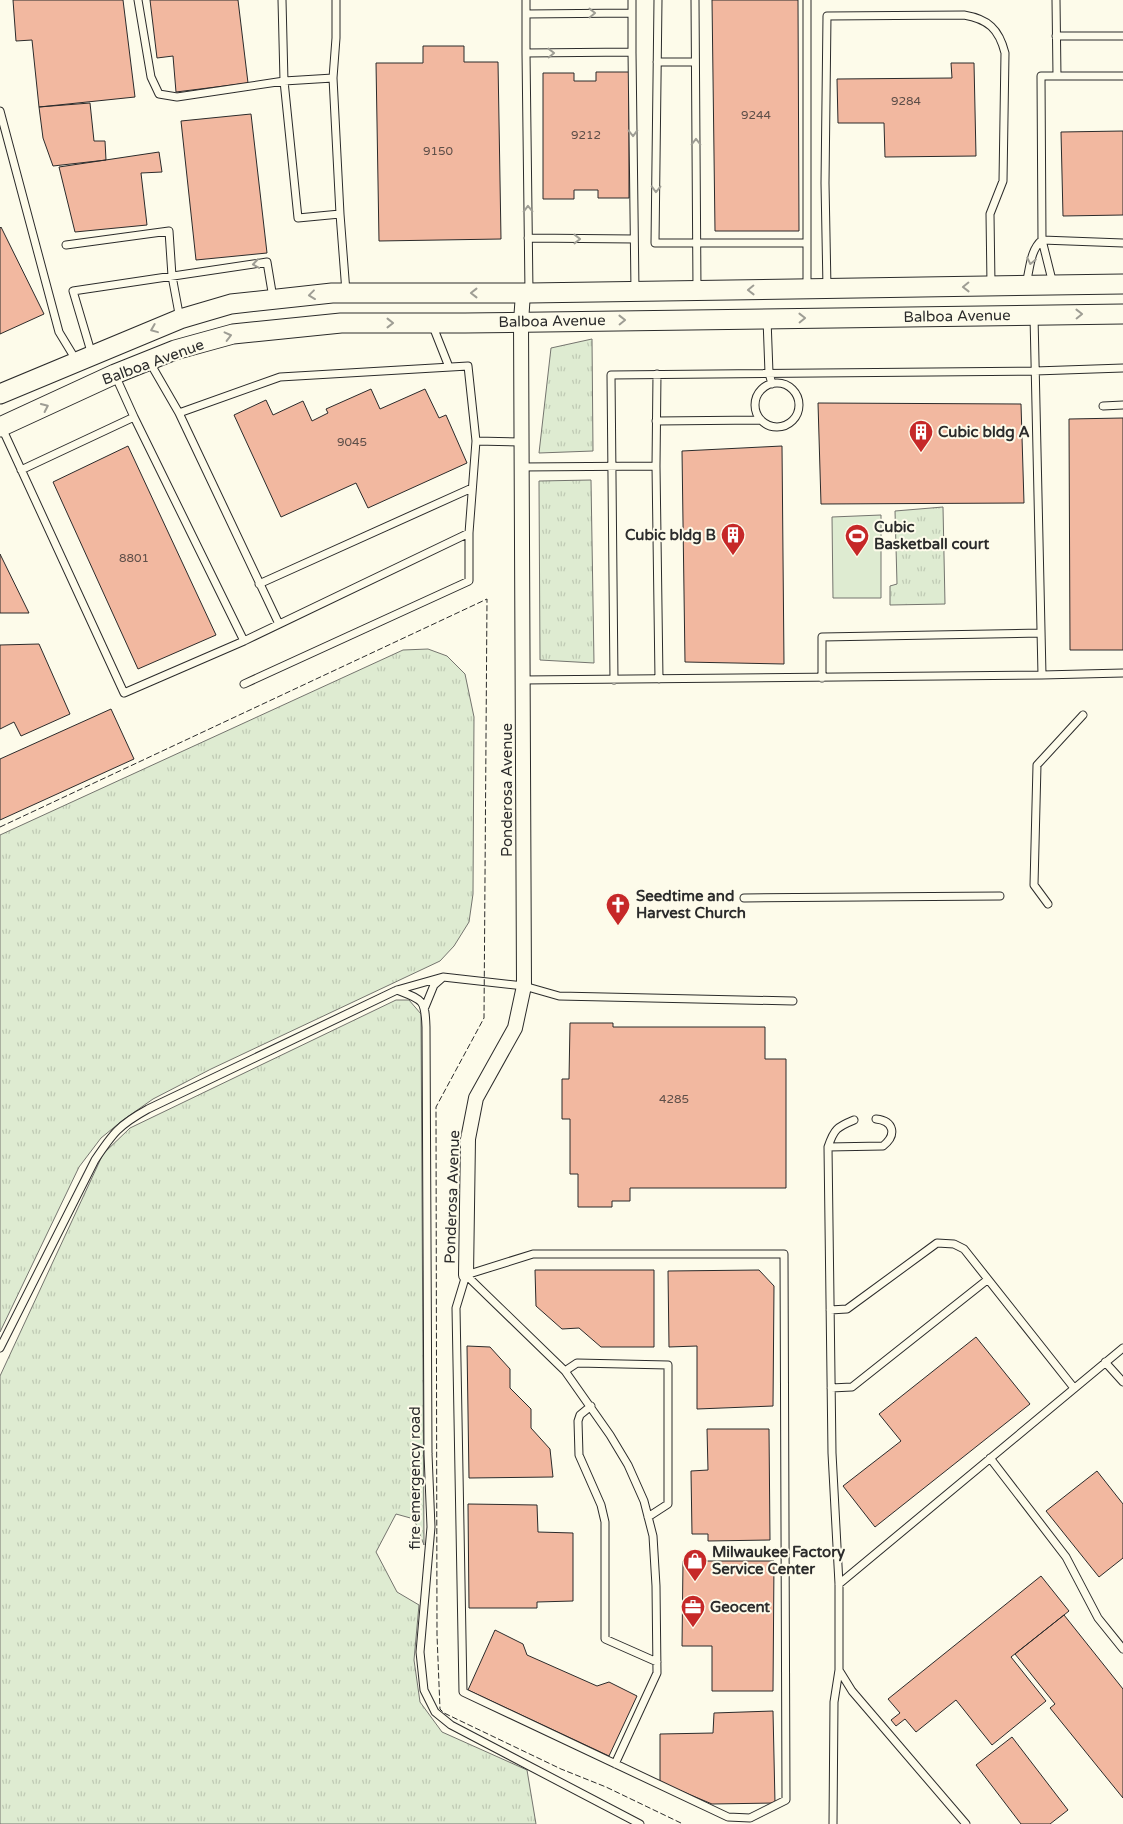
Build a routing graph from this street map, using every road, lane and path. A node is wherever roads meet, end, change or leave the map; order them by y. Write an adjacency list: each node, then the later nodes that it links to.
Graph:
1 (138, 0): 21 (lane)
2 (282, 0): 21 (lane)
3 (336, 0): 20 (lane)
4 (526, 0): 11 (lane)
5 (632, 0): 10 (lane)
6 (658, 0): 16 (lane)
7 (695, 0): 17 (lane)
8 (807, 0): 28 (lane)
9 (1056, 0): 12 (lane)
10 (632, 13): 11 (lane, one-way to 10); 14 (lane)
11 (526, 14): 15 (lane)
12 (1056, 36): 13 (lane); 18 (lane)
13 (1123, 36)
14 (632, 52): 15 (lane, one-way to 14); 25 (lane, one-way to 25)
15 (526, 53): 24 (lane, one-way to 15)
16 (657, 62): 17 (lane); 27 (lane, one-way to 27)
17 (695, 62): 27 (lane, one-way to 17)
18 (1057, 76): 19 (lane); 26 (lane)
19 (1123, 76)
20 (333, 78): 21 (lane); 23 (lane)
21 (284, 81): 23 (lane)
22 (0, 111): 49 (lane)
23 (340, 214): 40 (lane)
24 (528, 238): 25 (lane, one-way to 25); 41 (lane)
25 (634, 239): 39 (lane)
26 (1042, 240): 29 (lane); 32 (lane); 34 (lane, one-way to 34)
27 (696, 243): 28 (lane); 38 (lane)
28 (807, 243): 37 (lane)
29 (1123, 243)
30 (66, 245): 31 (lane)
31 (172, 276): 42 (lane, one-way to 31); 46 (lane); 49 (lane)
32 (1054, 284): 33 (main road, Balboa Avenue); 34 (main road, Balboa Avenue)
33 (1123, 284)
34 (1030, 285): 35 (main road, Balboa Avenue); 44 (main road)
35 (991, 286): 36 (main road, Balboa Avenue, one-way to 36); 36 (lane)
36 (827, 288): 37 (main road, Balboa Avenue)
37 (808, 289): 38 (main road, Balboa Avenue, one-way to 38)
38 (697, 290): 39 (main road, Balboa Avenue)
39 (635, 291): 41 (main road, Balboa Avenue)
40 (346, 293): 41 (main road, Balboa Avenue, one-way to 40); 42 (main road, Balboa Avenue, one-way to 42)
41 (526, 293): 47 (street, Ponderosa Avenue)
42 (273, 299): 46 (main road, Balboa Avenue)
43 (1123, 314): 44 (main road, Balboa Avenue, one-way to 43)
44 (1034, 315): 45 (main road, Balboa Avenue, one-way to 44); 53 (lane)
45 (768, 318): 47 (main road, Balboa Avenue, one-way to 45); 54 (lane)
46 (180, 319): 49 (main road, Balboa Avenue, one-way to 49)
47 (521, 322): 48 (main road, Balboa Avenue); 67 (street, Ponderosa Avenue)
48 (431, 323): 50 (main road, Balboa Avenue, one-way to 48); 51 (lane)
49 (84, 358): 58 (main road, Balboa Avenue)
50 (149, 361): 55 (main road, Balboa Avenue); 61 (lane)
51 (449, 368): 61 (lane); 66 (lane)
52 (1123, 368): 53 (lane)
53 (1035, 371): 54 (lane); 76 (lane)
54 (769, 373): 56 (lane); 57 (lane)
55 (115, 374): 62 (lane); 65 (main road, Balboa Avenue, one-way to 55)
56 (657, 374): 64 (lane); 68 (lane)
57 (772, 384): 63 (lane); 63 (lane)
58 (0, 394)
59 (1123, 405): 60 (lane)
60 (1102, 406)
61 (179, 413): 74 (lane)
62 (134, 417): 71 (lane); 77 (lane)
63 (761, 420): 64 (lane)
64 (656, 421): 69 (lane)
65 (1, 426): 71 (lane)
66 (476, 441): 67 (lane); 72 (lane)
67 (522, 442): 70 (street, Ponderosa Avenue)
68 (612, 466): 69 (lane); 70 (lane); 83 (lane)
69 (656, 466): 81 (lane)
70 (522, 467): 82 (street, Ponderosa Avenue)
71 (21, 470): 77 (lane)
72 (472, 488): 73 (lane); 74 (lane)
73 (469, 533): 75 (lane); 84 (lane)
74 (259, 584): 75 (lane)
75 (279, 624): 77 (lane)
76 (1041, 632): 79 (lane); 80 (lane)
77 (244, 641)
78 (1123, 673): 79 (lane)
79 (1042, 675): 80 (lane)
80 (822, 678): 81 (lane)
81 (659, 679): 83 (lane)
82 (523, 680): 83 (lane); 90 (street, Ponderosa Avenue)
83 (614, 680)
84 (244, 684)
85 (1083, 715): 88 (lane)
86 (1000, 896): 87 (lane)
87 (744, 898)
88 (1048, 904)
89 (444, 977): 90 (lane); 91 (lane); 93 (lane, fire emergency road)
90 (524, 986): 92 (lane); 97 (street, Ponderosa Avenue)
91 (397, 990): 93 (lane); 100 (lane)
92 (793, 1001)
93 (425, 1007): 115 (lane, fire emergency road)
94 (854, 1120): 96 (lane)
95 (876, 1120): 96 (lane)
96 (828, 1147): 99 (lane)
97 (466, 1274): 103 (lane); 114 (lane); 114 (lane)
98 (988, 1280): 99 (lane); 105 (lane); 106 (lane)
99 (830, 1310): 105 (lane)
100 (0, 1348)
101 (1123, 1348): 102 (lane)
102 (1106, 1362): 104 (lane); 106 (lane)
103 (565, 1371): 107 (lane); 109 (lane)
104 (1123, 1382)
105 (831, 1388): 110 (lane)
106 (1074, 1388): 108 (lane)
107 (591, 1406): 109 (lane); 112 (lane)
108 (990, 1458): 110 (lane); 111 (lane)
109 (648, 1517): 112 (lane)
110 (839, 1584): 113 (lane)
111 (1123, 1649)
112 (657, 1662): 114 (lane)
113 (839, 1670): 116 (lane); 117 (lane)
114 (615, 1764)
115 (640, 1824)
116 (833, 1824)
117 (966, 1824)

